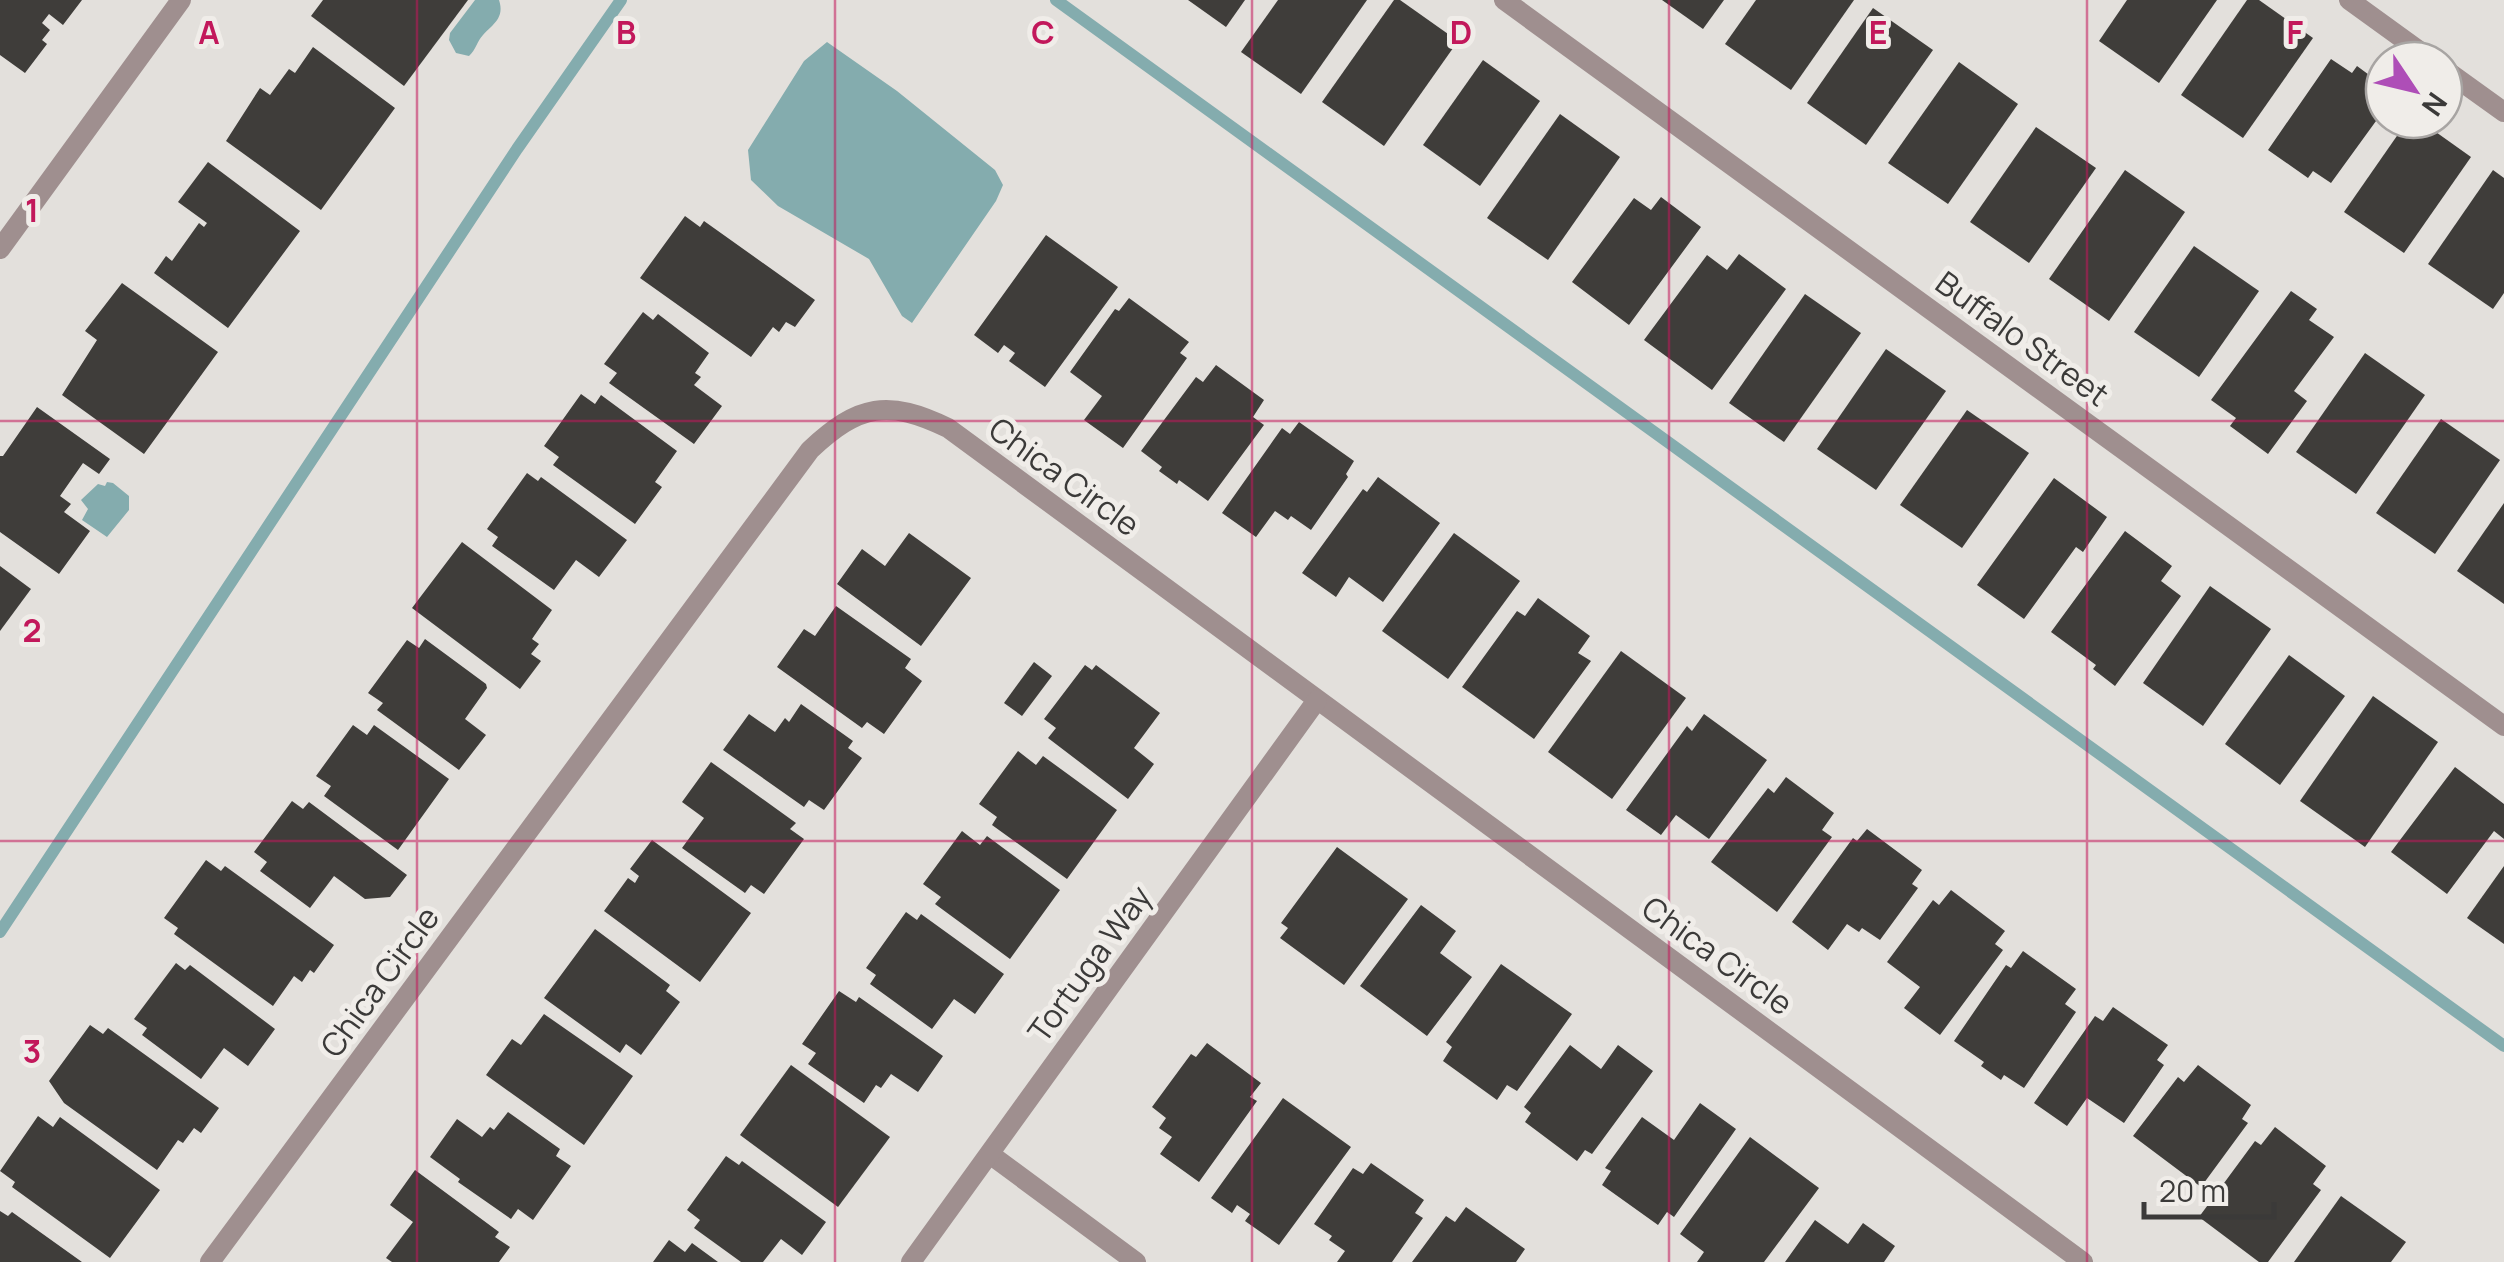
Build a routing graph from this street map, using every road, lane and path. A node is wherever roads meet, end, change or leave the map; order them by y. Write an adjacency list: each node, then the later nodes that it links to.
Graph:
1 (180, 0): 7 (street)
2 (1504, 0): 9 (street, Buffalo Street)
3 (2349, 0): 4 (street)
4 (2404, 40)
5 (2464, 83): 6 (street)
6 (2504, 112)
7 (0, 249)
8 (1317, 700): 10 (street, Tortuga Way); 11 (street, Chica Circle); 14 (street, Chica Circle)
9 (2504, 726)
10 (991, 1154): 12 (street, Tortuga Way); 13 (street)
11 (210, 1262)
12 (911, 1262)
13 (1136, 1262)
14 (2084, 1262)

